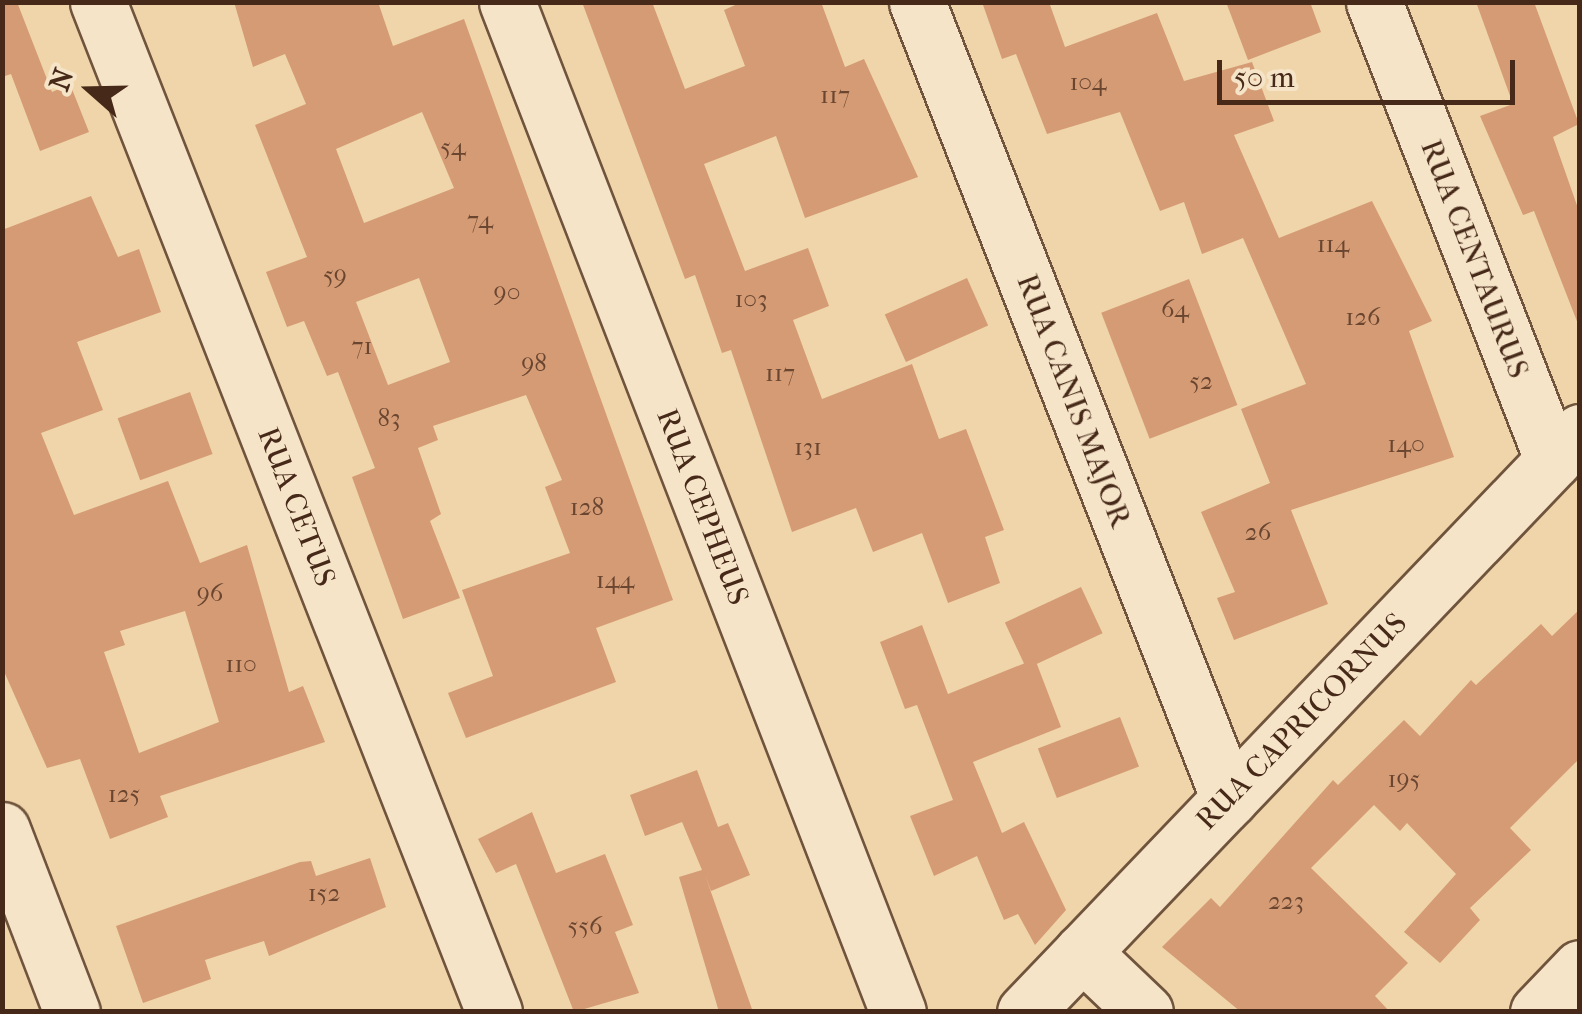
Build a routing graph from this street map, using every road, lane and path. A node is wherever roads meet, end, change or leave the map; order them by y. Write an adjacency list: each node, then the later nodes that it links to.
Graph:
1 (98, 2): 11 (street, RUA CETUS)
2 (506, 2): 12 (street, RUA CEPHEUS)
3 (918, 2): 6 (street, RUA CANIS MAJOR)
4 (1374, 2): 5 (street, RUA CENTAURUS)
5 (1566, 446): 6 (street, RUA CAPRICORNUS)
6 (1229, 799): 8 (street, RUA CAPRICORNUS)
7 (2, 830): 10 (street)
8 (1082, 952): 13 (street, RUA CAPRICORNUS); 14 (street)
9 (1580, 968): 15 (street)
10 (72, 1012)
11 (494, 1012)
12 (898, 1012)
13 (1025, 1012)
14 (1145, 1012)
15 (1538, 1012)

